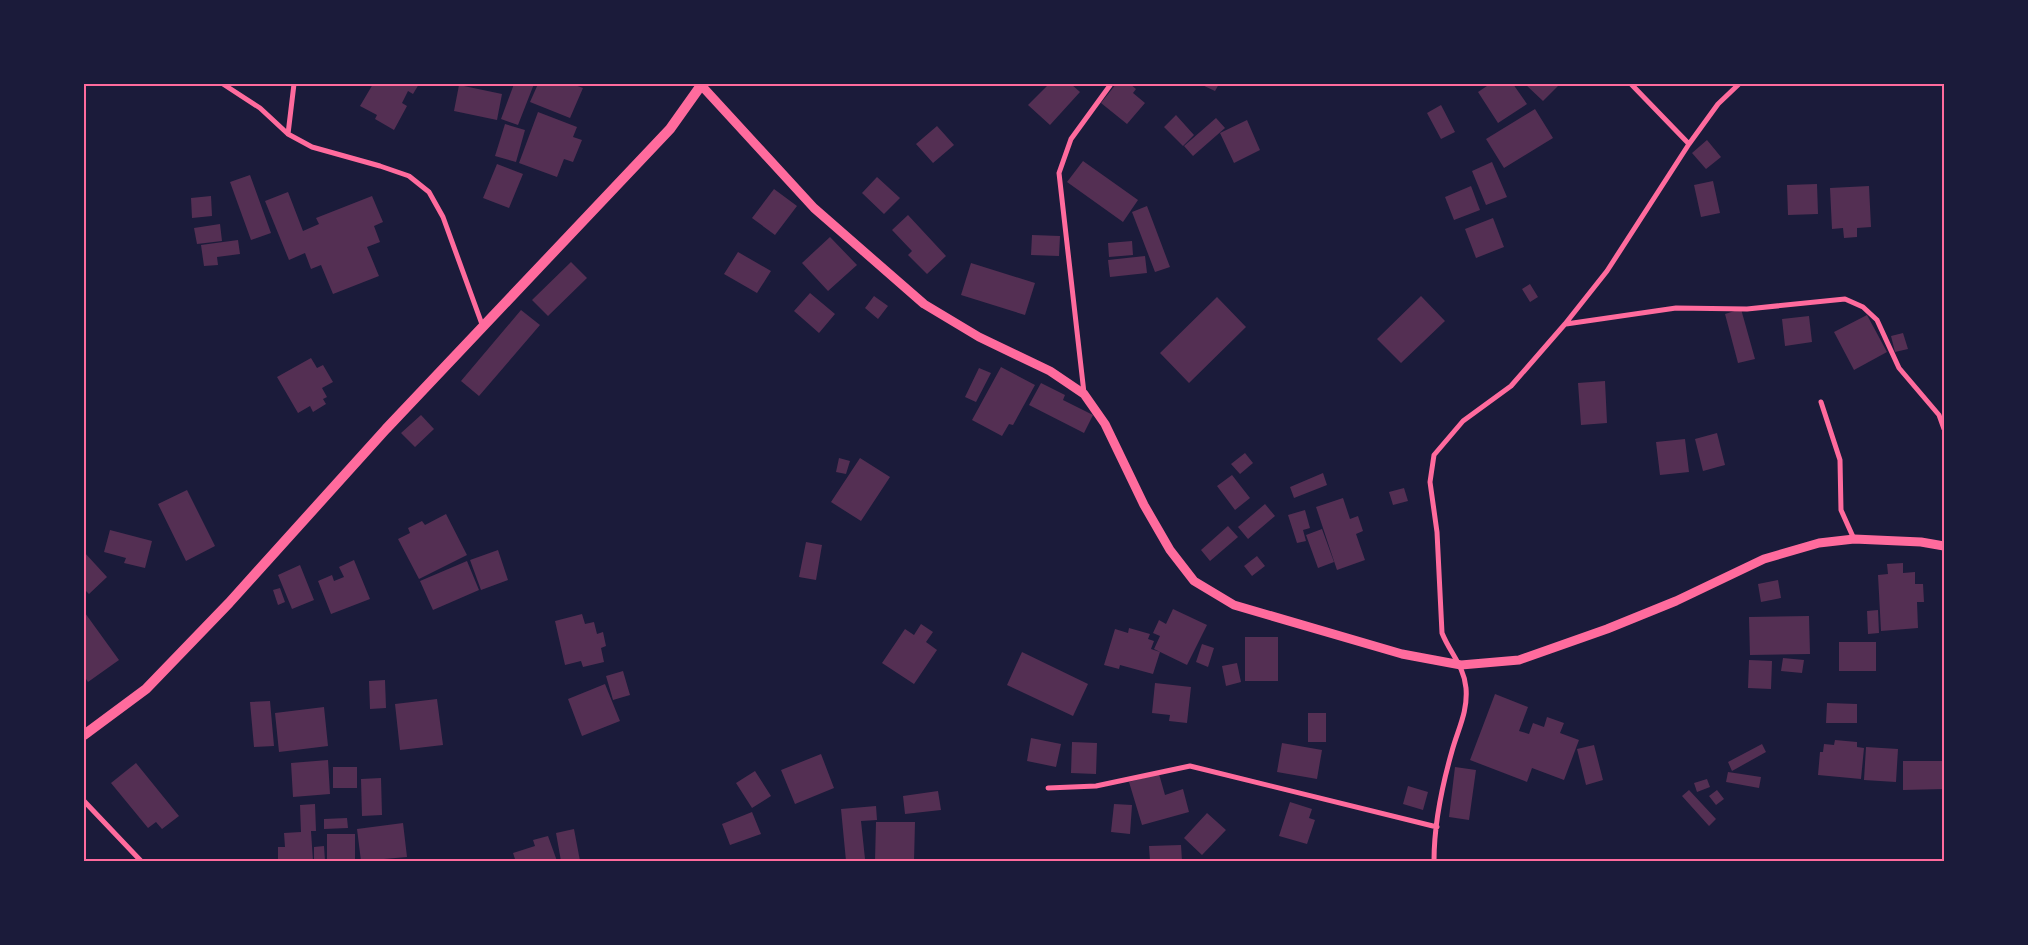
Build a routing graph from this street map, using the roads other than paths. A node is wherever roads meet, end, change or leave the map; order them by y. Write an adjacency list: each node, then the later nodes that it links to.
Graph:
1 (223, 84): 7 (street)
2 (294, 84): 7 (street)
3 (701, 84): 10 (main road); 11 (street)
4 (1111, 84): 11 (street)
5 (1631, 84): 8 (street)
6 (1739, 84): 8 (street)
7 (288, 134): 10 (street)
8 (1688, 144): 9 (street)
9 (1565, 324): 13 (street); 16 (street)
10 (483, 327): 17 (main road)
11 (1084, 394): 16 (street)
12 (1821, 402): 14 (street)
13 (1944, 429)
14 (1854, 539): 15 (street); 16 (street)
15 (1944, 546)
16 (1461, 665): 20 (street)
17 (84, 734)
18 (1048, 788): 20 (street)
19 (84, 801): 21 (street)
20 (1437, 827): 22 (street)
21 (141, 861)
22 (1434, 861)

